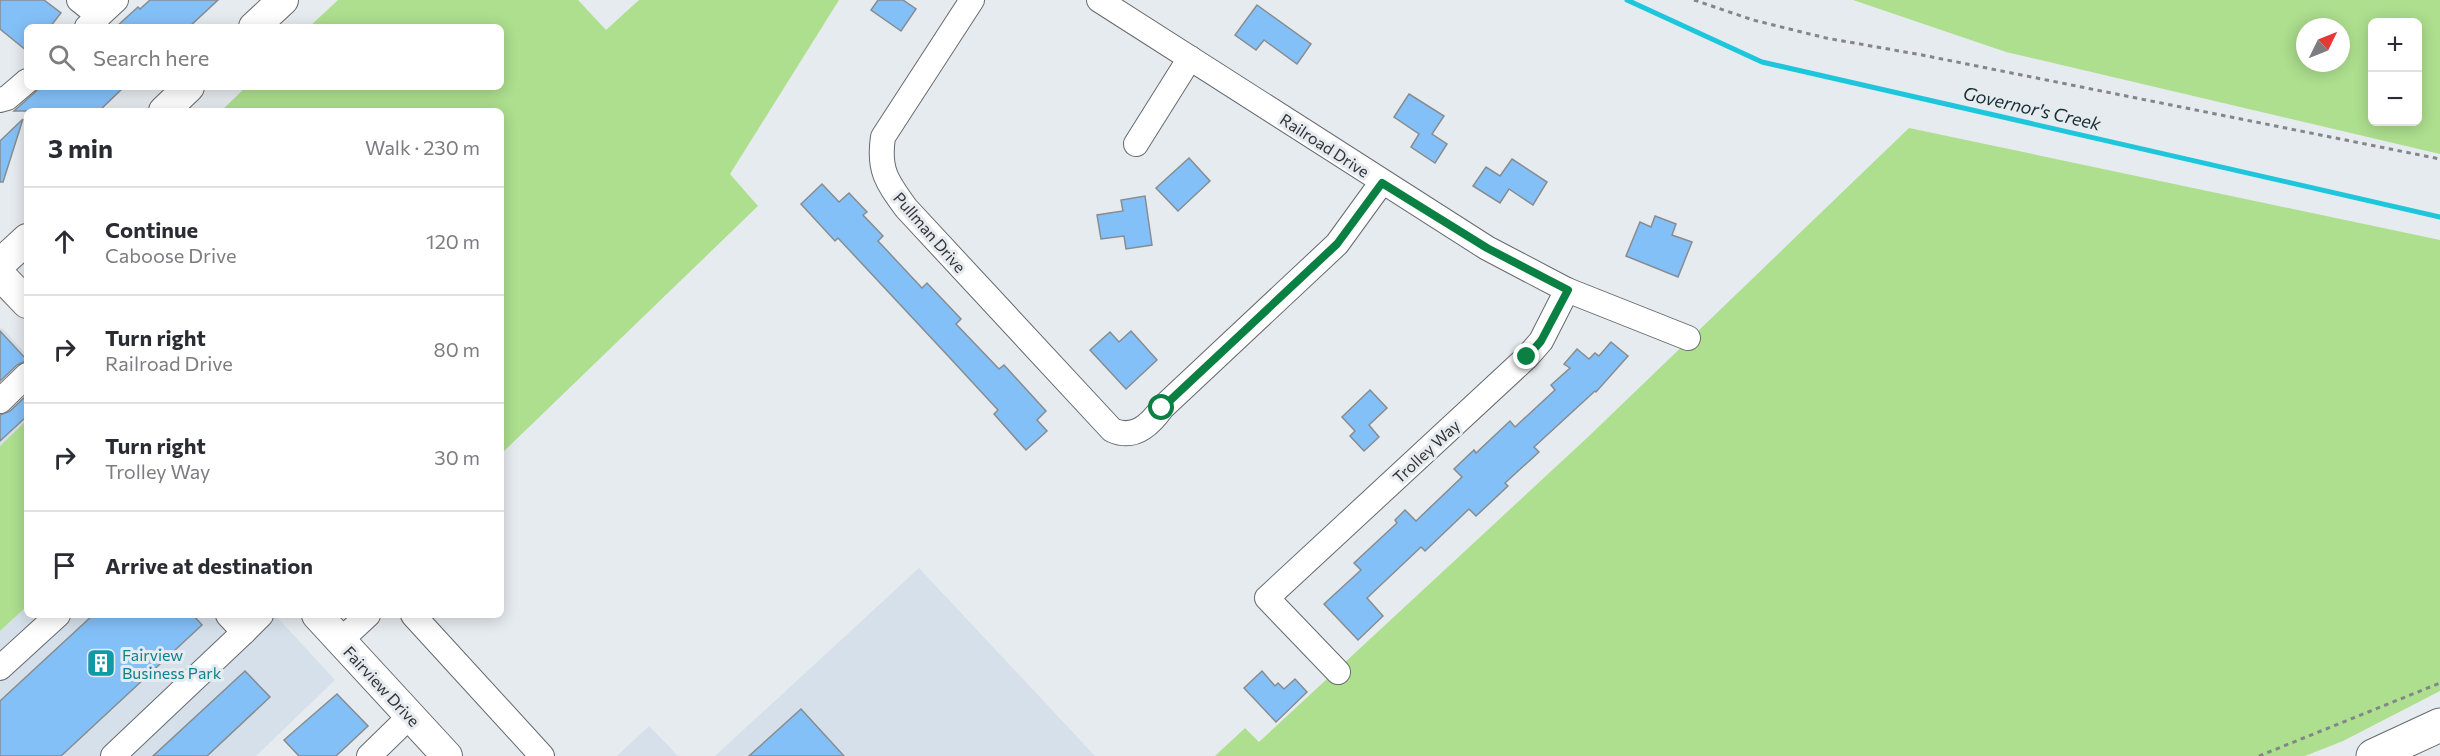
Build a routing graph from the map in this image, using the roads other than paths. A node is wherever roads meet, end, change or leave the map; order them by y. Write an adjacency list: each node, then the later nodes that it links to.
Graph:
1 (79, 0): 5 (street)
2 (283, 0): 6 (main road)
3 (972, 0): 13 (street, Pullman Drive)
4 (1099, 0): 7 (street, Railroad Drive)
5 (101, 14)
6 (257, 24)
7 (1190, 58): 12 (street); 13 (street, Railroad Drive)
8 (24, 84): 10 (street)
9 (186, 90): 11 (main road)
10 (0, 99)
11 (167, 108)
12 (1136, 144)
13 (1382, 183): 17 (street, Railroad Drive)
14 (24, 242): 15 (main road)
15 (0, 264)
16 (0, 275): 18 (main road)
17 (1568, 290): 19 (street, Railroad Drive); 30 (street, Trolley Way)
18 (24, 300)
19 (1688, 338)
20 (24, 378): 21 (street)
21 (0, 401)
22 (54, 618): 29 (street)
23 (252, 618): 27 (street)
24 (319, 618): 28 (main road, Fairview Drive)
25 (365, 618): 28 (street)
26 (416, 618): 36 (street)
27 (236, 623): 33 (street)
28 (340, 641): 31 (main road, Fairview Drive)
29 (0, 668)
30 (1338, 672)
31 (410, 716): 34 (street); 35 (main road, Fairview Drive)
32 (2440, 725): 37 (highway)
33 (113, 756)
34 (369, 756)
35 (447, 756)
36 (542, 756)
37 (2373, 756)

